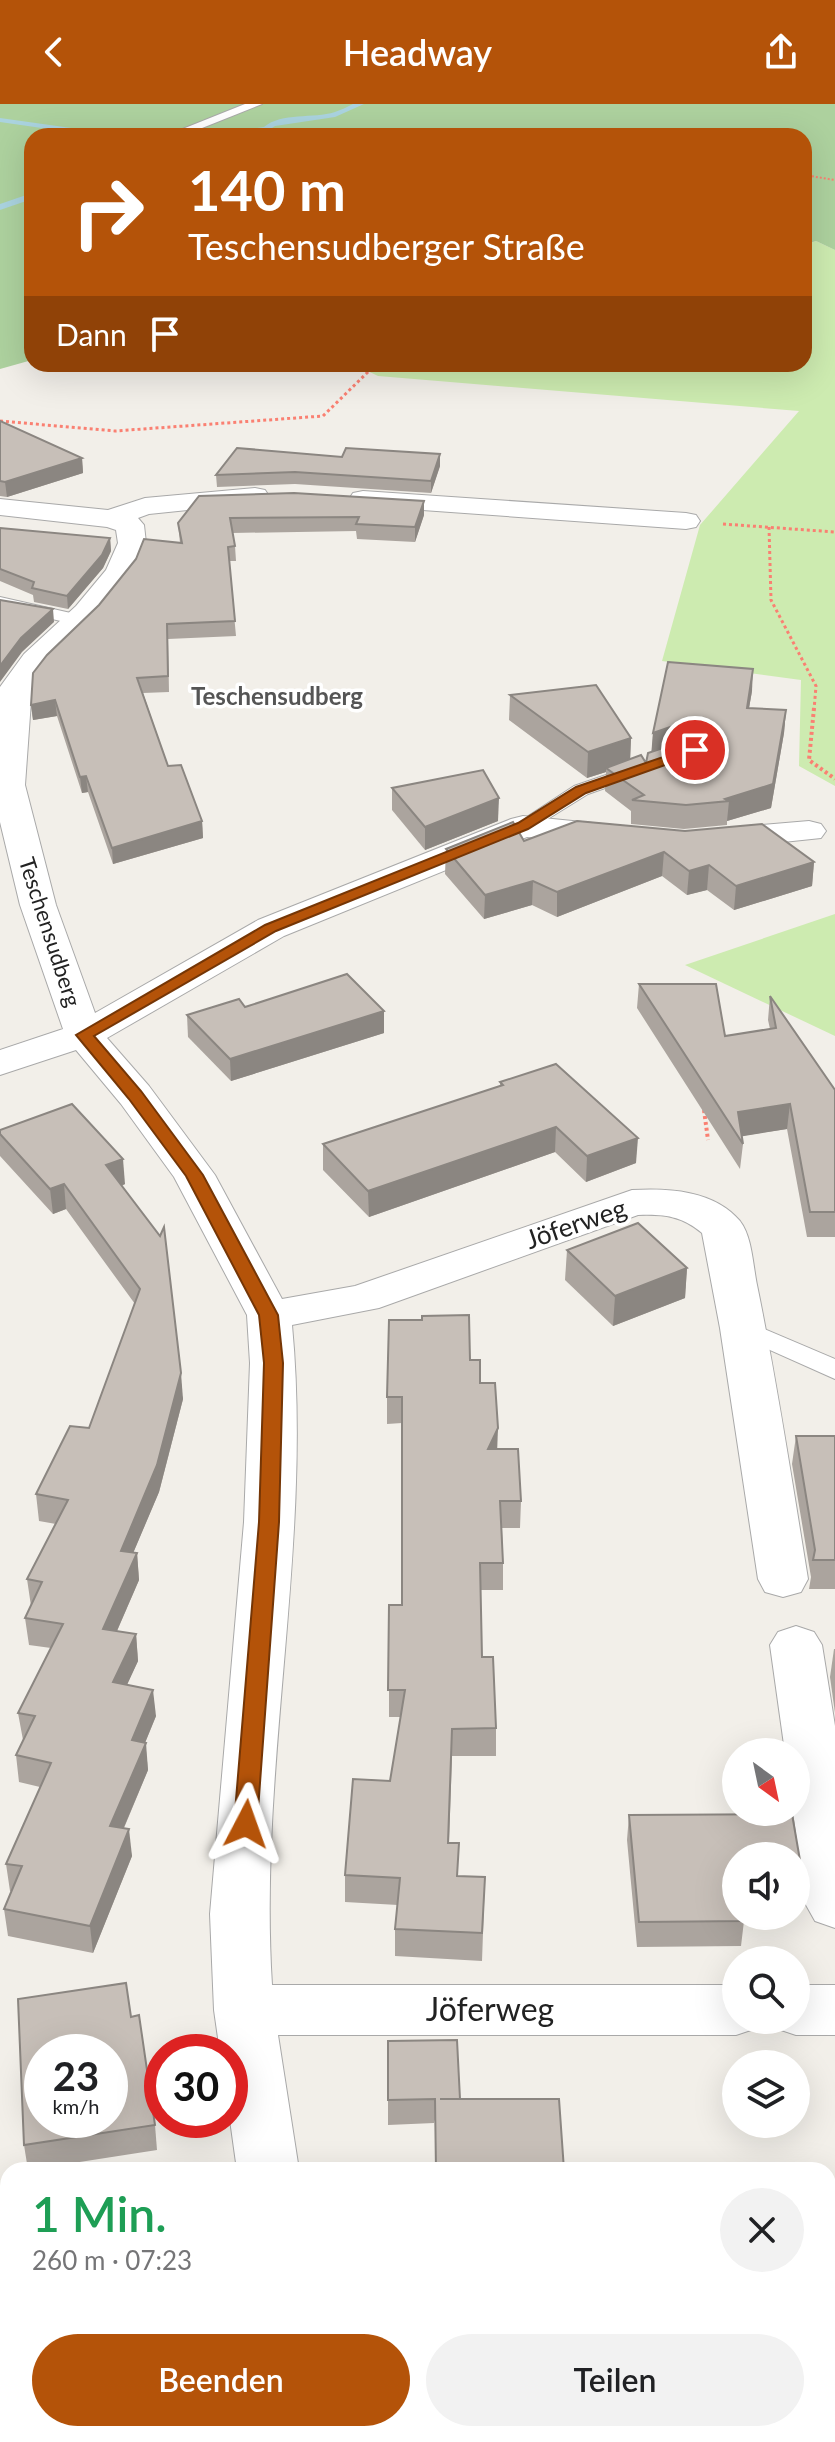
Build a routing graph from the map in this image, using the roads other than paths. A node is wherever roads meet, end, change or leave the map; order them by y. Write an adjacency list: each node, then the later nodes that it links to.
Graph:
1 (256, 104): 2 (lane)
2 (192, 128)
3 (280, 495): 6 (street)
4 (341, 498): 7 (street)
5 (0, 507): 6 (street)
6 (112, 518): 9 (street, Teschensudberg)
7 (686, 521)
8 (0, 602): 9 (lane)
9 (78, 620): 15 (street, Teschensudberg)
10 (652, 765): 11 (lane)
11 (523, 826): 13 (street); 15 (street)
12 (809, 831): 14 (street)
13 (640, 838)
14 (684, 842)
15 (84, 1035): 16 (street); 17 (street)
16 (0, 1063)
17 (269, 1315): 18 (street, Jöferweg); 23 (street)
18 (743, 1328): 19 (lane); 20 (street, Jöferweg)
19 (835, 1370)
20 (783, 1579)
21 (796, 1645): 22 (street)
22 (835, 1905)
23 (244, 2010): 24 (street, Jöferweg); 27 (street)
24 (722, 2010)
25 (810, 2010): 26 (street)
26 (835, 2010)
27 (267, 2162)

